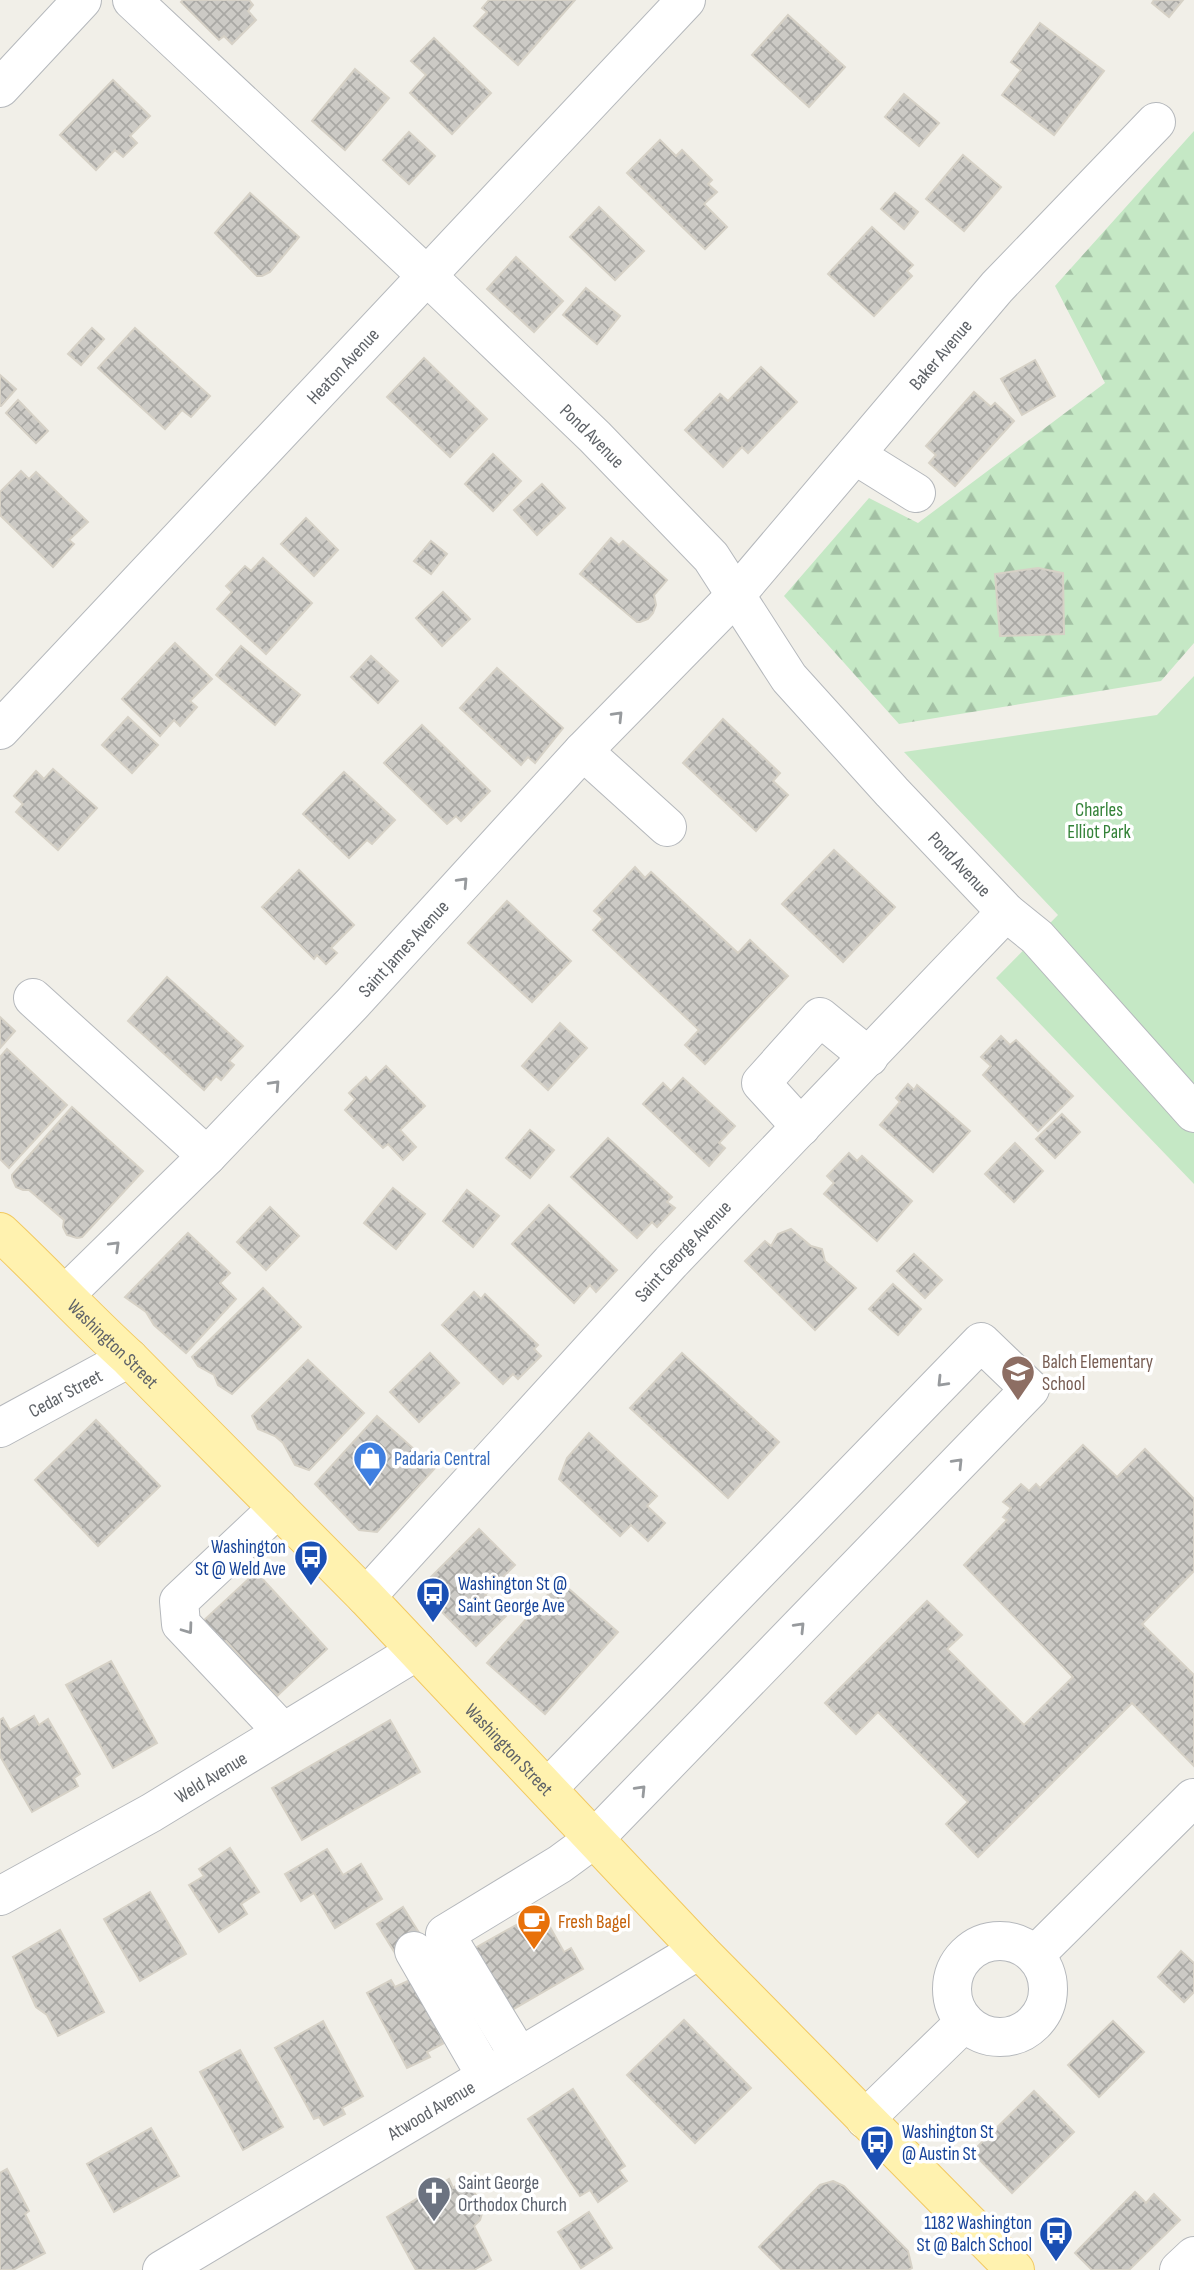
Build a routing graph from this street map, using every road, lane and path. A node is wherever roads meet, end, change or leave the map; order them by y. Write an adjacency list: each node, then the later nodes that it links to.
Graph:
1 (82, 0): 4 (street)
2 (132, 0): 6 (street, Pond Avenue)
3 (686, 0): 6 (street, Heaton Avenue)
4 (0, 88)
5 (1156, 122): 7 (street, Baker Avenue)
6 (426, 275): 9 (street, Pond Avenue); 10 (street, Heaton Avenue)
7 (855, 455): 8 (street); 9 (street, Baker Avenue)
8 (916, 493)
9 (735, 596): 11 (street, Saint James Avenue, one-way to 9); 13 (street, Pond Avenue)
10 (0, 730)
11 (583, 751): 12 (street); 18 (street, Saint James Avenue, one-way to 11)
12 (667, 827)
13 (1006, 912): 15 (street, Saint George Avenue); 16 (street, Pond Avenue)
14 (33, 998): 18 (street)
15 (869, 1057): 17 (street, Saint George Avenue); 17 (street)
16 (1194, 1113)
17 (801, 1127): 24 (street, Saint George Avenue)
18 (207, 1156): 20 (street, Saint James Avenue, one-way to 18)
19 (0, 1232): 20 (main road, Washington Street)
20 (66, 1294): 21 (main road, Washington Street)
21 (129, 1358): 22 (street, Cedar Street); 23 (main road, Washington Street)
22 (0, 1428)
23 (278, 1508): 24 (main road, Washington Street); 26 (street, one-way to 26)
24 (366, 1597): 25 (main road, Washington Street)
25 (417, 1651): 26 (street, Weld Avenue); 27 (main road, Washington Street)
26 (283, 1732): 30 (street, Weld Avenue)
27 (548, 1788): 29 (main road, Washington Street); 29 (street, one-way to 27)
28 (1193, 1798): 33 (street)
29 (594, 1839): 31 (main road, Washington Street); 35 (street)
30 (0, 1896)
31 (699, 1950): 35 (street, Atwood Avenue); 37 (main road, Washington Street)
32 (414, 1951): 36 (street)
33 (1035, 1955): 34 (street); 34 (street)
34 (965, 2022): 37 (street)
35 (519, 2056): 36 (street, Atwood Avenue)
36 (486, 2076): 40 (street, Atwood Avenue)
37 (865, 2119): 39 (main road, Washington Street)
38 (1194, 2256): 41 (street)
39 (999, 2266)
40 (162, 2270)
41 (1179, 2270)

